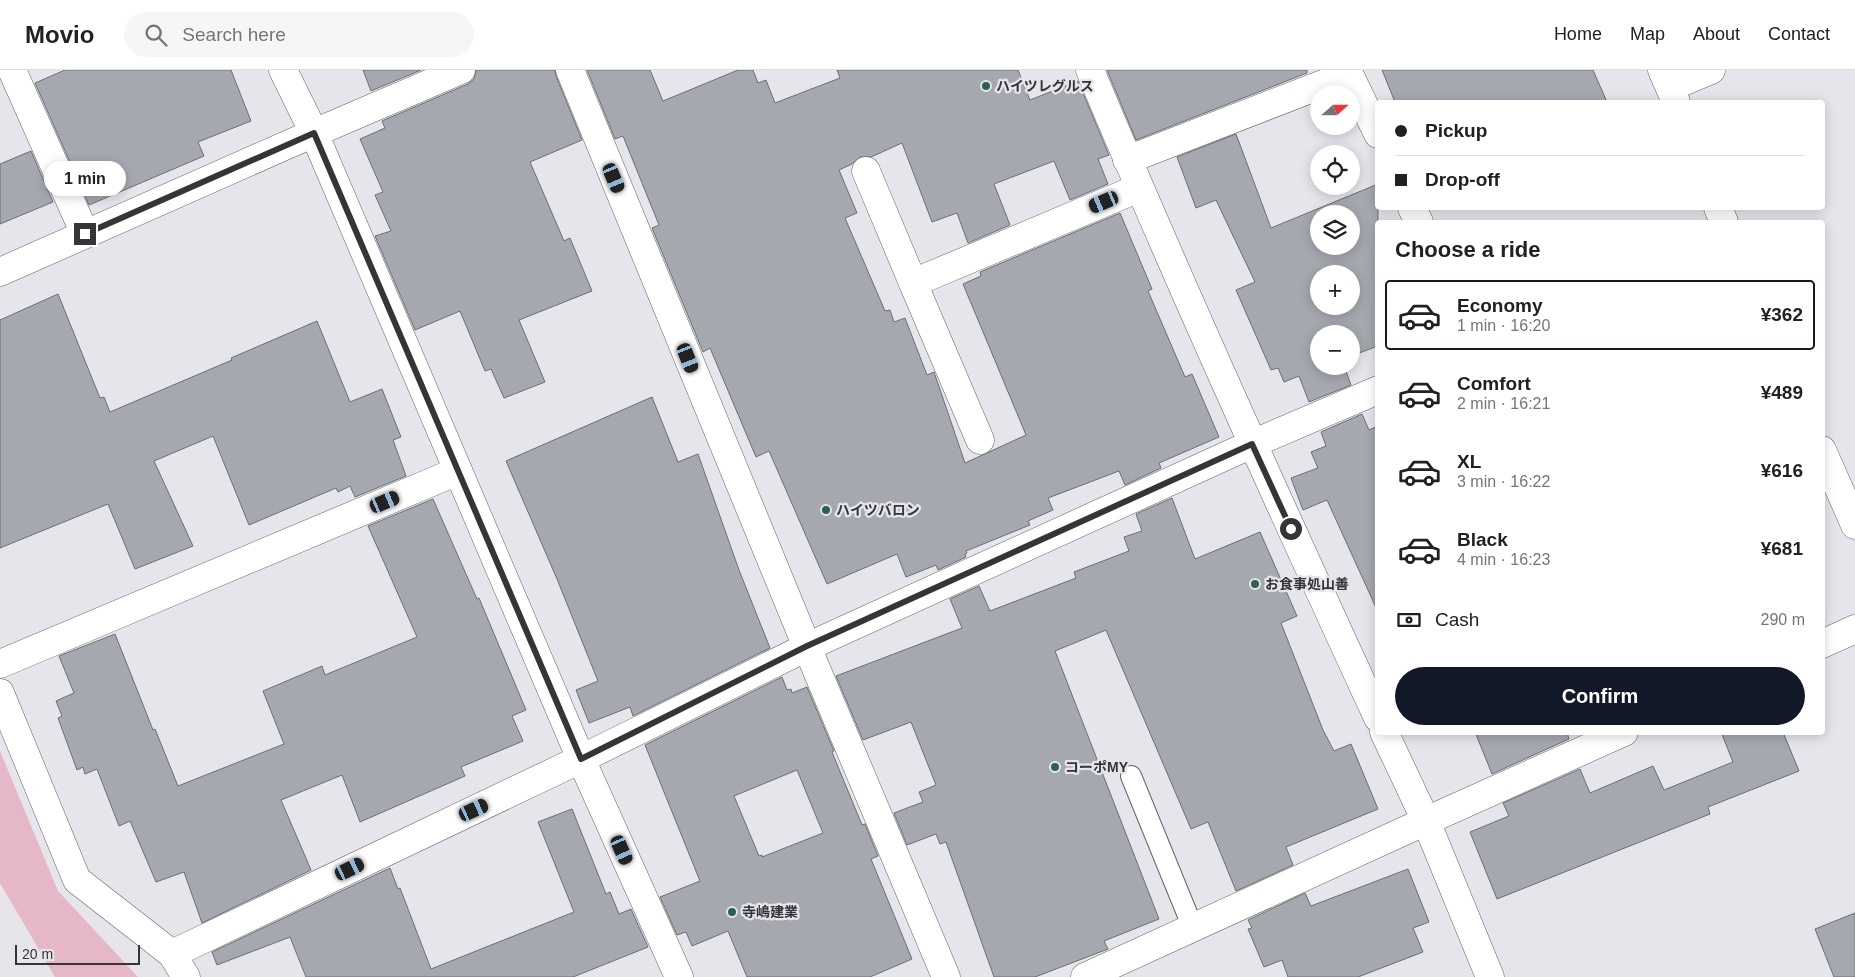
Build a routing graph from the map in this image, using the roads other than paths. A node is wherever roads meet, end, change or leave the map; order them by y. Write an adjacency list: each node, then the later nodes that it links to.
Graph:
1 (12, 70): 13 (street)
2 (282, 70): 9 (street)
3 (461, 70): 9 (street)
4 (570, 70): 24 (street)
5 (1090, 70): 10 (street)
6 (1711, 70): 7 (street)
7 (1669, 87)
8 (1375, 128): 10 (street)
9 (314, 133): 13 (street); 20 (street)
10 (1127, 160): 12 (street)
11 (866, 171): 15 (street)
12 (1139, 188): 15 (street); 18 (street)
13 (85, 234): 14 (street)
14 (0, 272)
15 (913, 283): 17 (street)
16 (1375, 391): 18 (street)
17 (980, 440)
18 (1252, 444): 24 (street); 27 (street)
19 (1825, 457): 21 (street)
20 (458, 471): 25 (street); 30 (street)
21 (1855, 525)
22 (1855, 630): 23 (street)
23 (1825, 643)
24 (807, 646): 30 (street); 37 (street)
25 (0, 664)
26 (0, 693): 34 (street)
27 (1375, 711)
28 (1385, 735): 32 (street)
29 (1617, 735): 32 (street)
30 (581, 759): 34 (street); 36 (street)
31 (1131, 776): 33 (lane)
32 (1426, 821): 33 (street); 39 (street)
33 (1193, 928): 38 (street)
34 (172, 954): 35 (street)
35 (186, 977)
36 (679, 977)
37 (946, 977)
38 (1085, 977)
39 (1490, 977)

